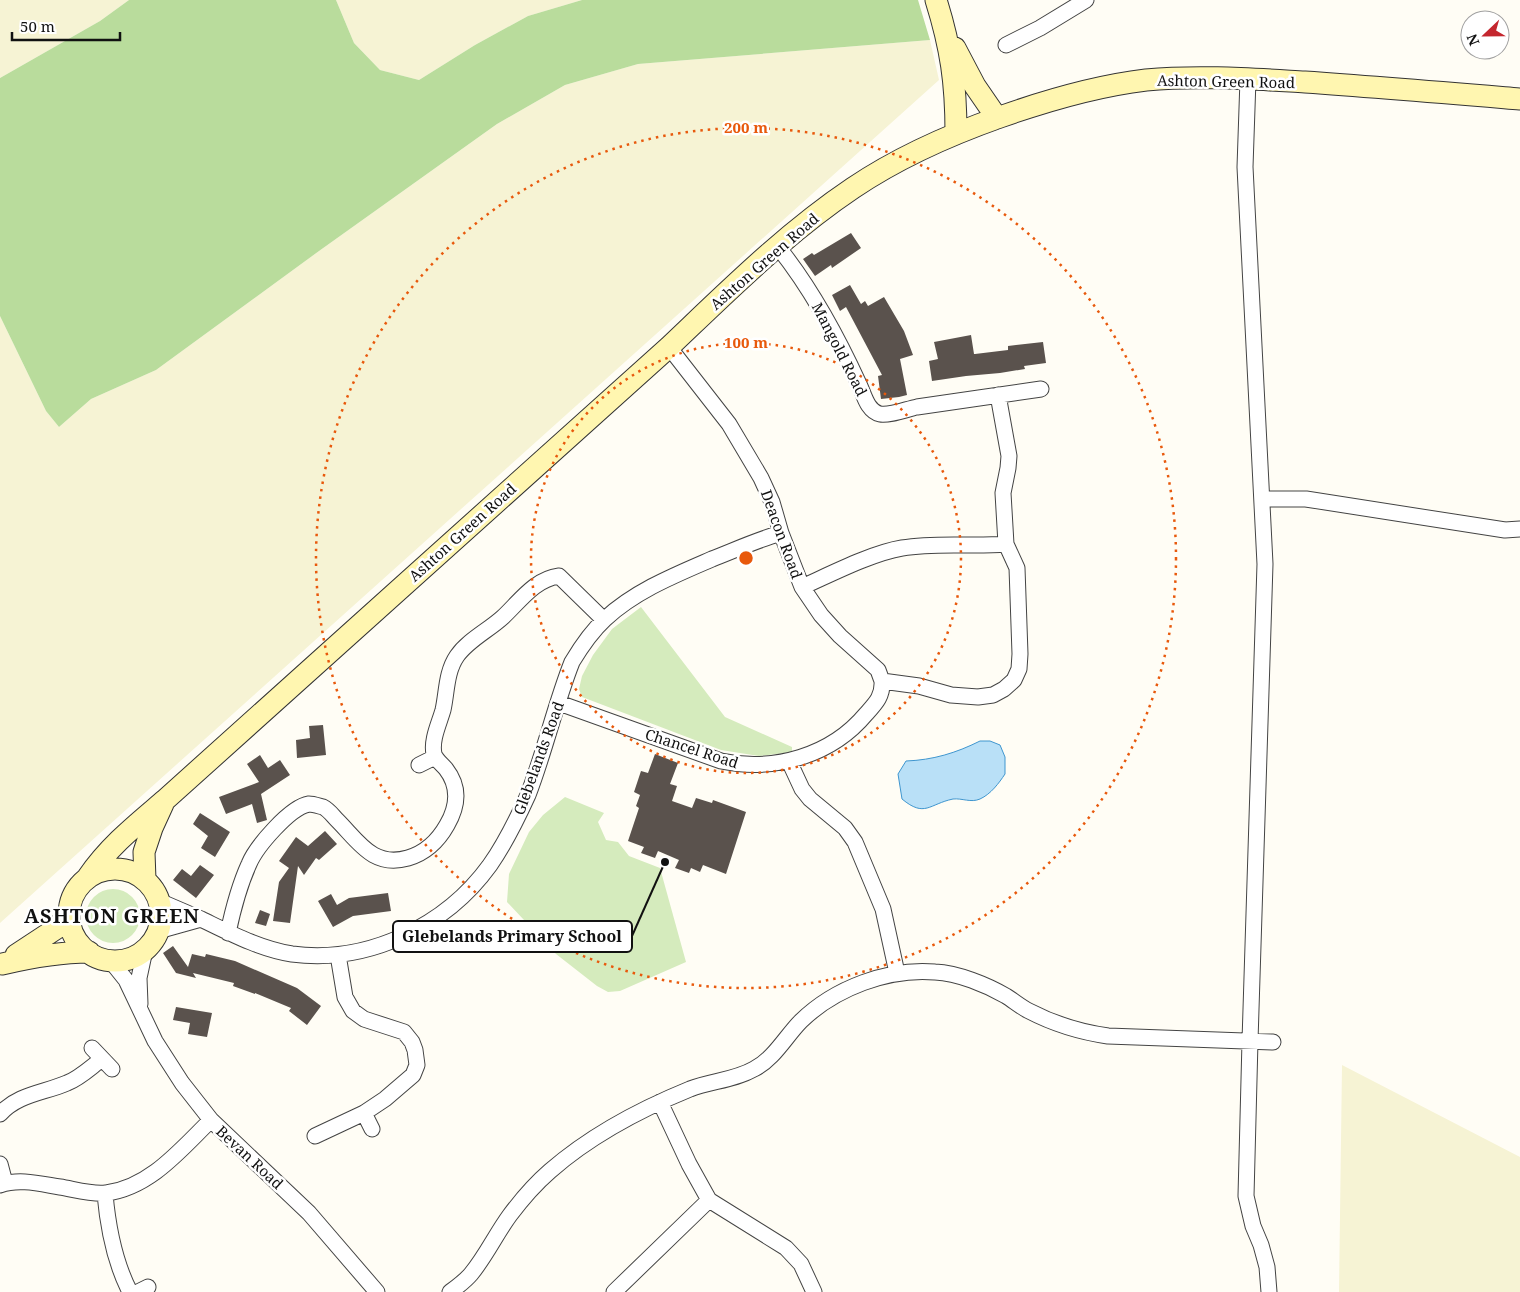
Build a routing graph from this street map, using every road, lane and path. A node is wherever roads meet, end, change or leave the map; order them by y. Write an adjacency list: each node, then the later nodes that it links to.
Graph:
1 (936, 0): 3 (street)
2 (1086, 0): 4 (street)
3 (947, 35): 7 (street); 8 (street)
4 (1006, 46)
5 (1248, 79): 6 (street, Ashton Green Road); 7 (street, Ashton Green Road); 13 (street)
6 (1520, 99)
7 (997, 118): 8 (street, Ashton Green Road)
8 (956, 133): 9 (street, Ashton Green Road)
9 (778, 247): 10 (street, Ashton Green Road); 12 (street, Mangold Road)
10 (669, 347): 15 (street, Deacon Road); 24 (street, Ashton Green Road)
11 (1041, 389): 12 (street, Mangold Road)
12 (998, 395): 16 (street)
13 (1262, 499): 14 (street); 39 (street)
14 (1520, 529)
15 (781, 533): 17 (street, Deacon Road); 18 (street, Glebelands Road)
16 (1006, 544): 17 (street); 19 (street)
17 (802, 587): 19 (street, Deacon Road)
18 (604, 620): 20 (street, Glebelands Road); 21 (street)
19 (882, 681): 22 (street, Chancel Road)
20 (559, 703): 22 (street, Chancel Road); 34 (street, Glebelands Road)
21 (435, 757): 23 (street); 31 (street)
22 (789, 761): 37 (street)
23 (419, 765)
24 (165, 800): 25 (street, Ashton Green Road); 26 (street, Ashton Green Road)
25 (88, 877): 26 (street); 28 (street, Ashton Green Road)
26 (145, 880): 27 (street)
27 (159, 901): 29 (street, Glebelands Road); 30 (street)
28 (69, 914): 33 (street, Ashton Green Road); 36 (street, Ashton Green Road)
29 (201, 919): 30 (street); 31 (street, Glebelands Road)
30 (158, 931): 32 (street)
31 (228, 933): 34 (street, Glebelands Road)
32 (145, 950): 35 (street, Ashton Green Road); 38 (street, Bevan Road)
33 (89, 952): 35 (street, Ashton Green Road); 36 (street, Ashton Green Road)
34 (338, 955): 43 (street)
35 (110, 960): 38 (street, Bevan Road)
36 (1, 964)
37 (897, 973): 39 (street); 42 (street)
38 (140, 1010): 45 (street, Bevan Road)
39 (1250, 1041): 40 (street); 57 (street)
40 (1273, 1042)
41 (102, 1059): 44 (street)
42 (660, 1102): 51 (street); 55 (street)
43 (364, 1113): 46 (street); 47 (street)
44 (0, 1114)
45 (211, 1120): 50 (street); 54 (street, Bevan Road)
46 (372, 1129)
47 (315, 1136)
48 (0, 1164): 49 (street)
49 (2, 1184): 50 (street)
50 (105, 1194): 53 (street)
51 (709, 1200): 52 (street); 56 (street)
52 (810, 1291)
53 (130, 1292)
54 (377, 1292)
55 (450, 1292)
56 (614, 1292)
57 (1269, 1292)

